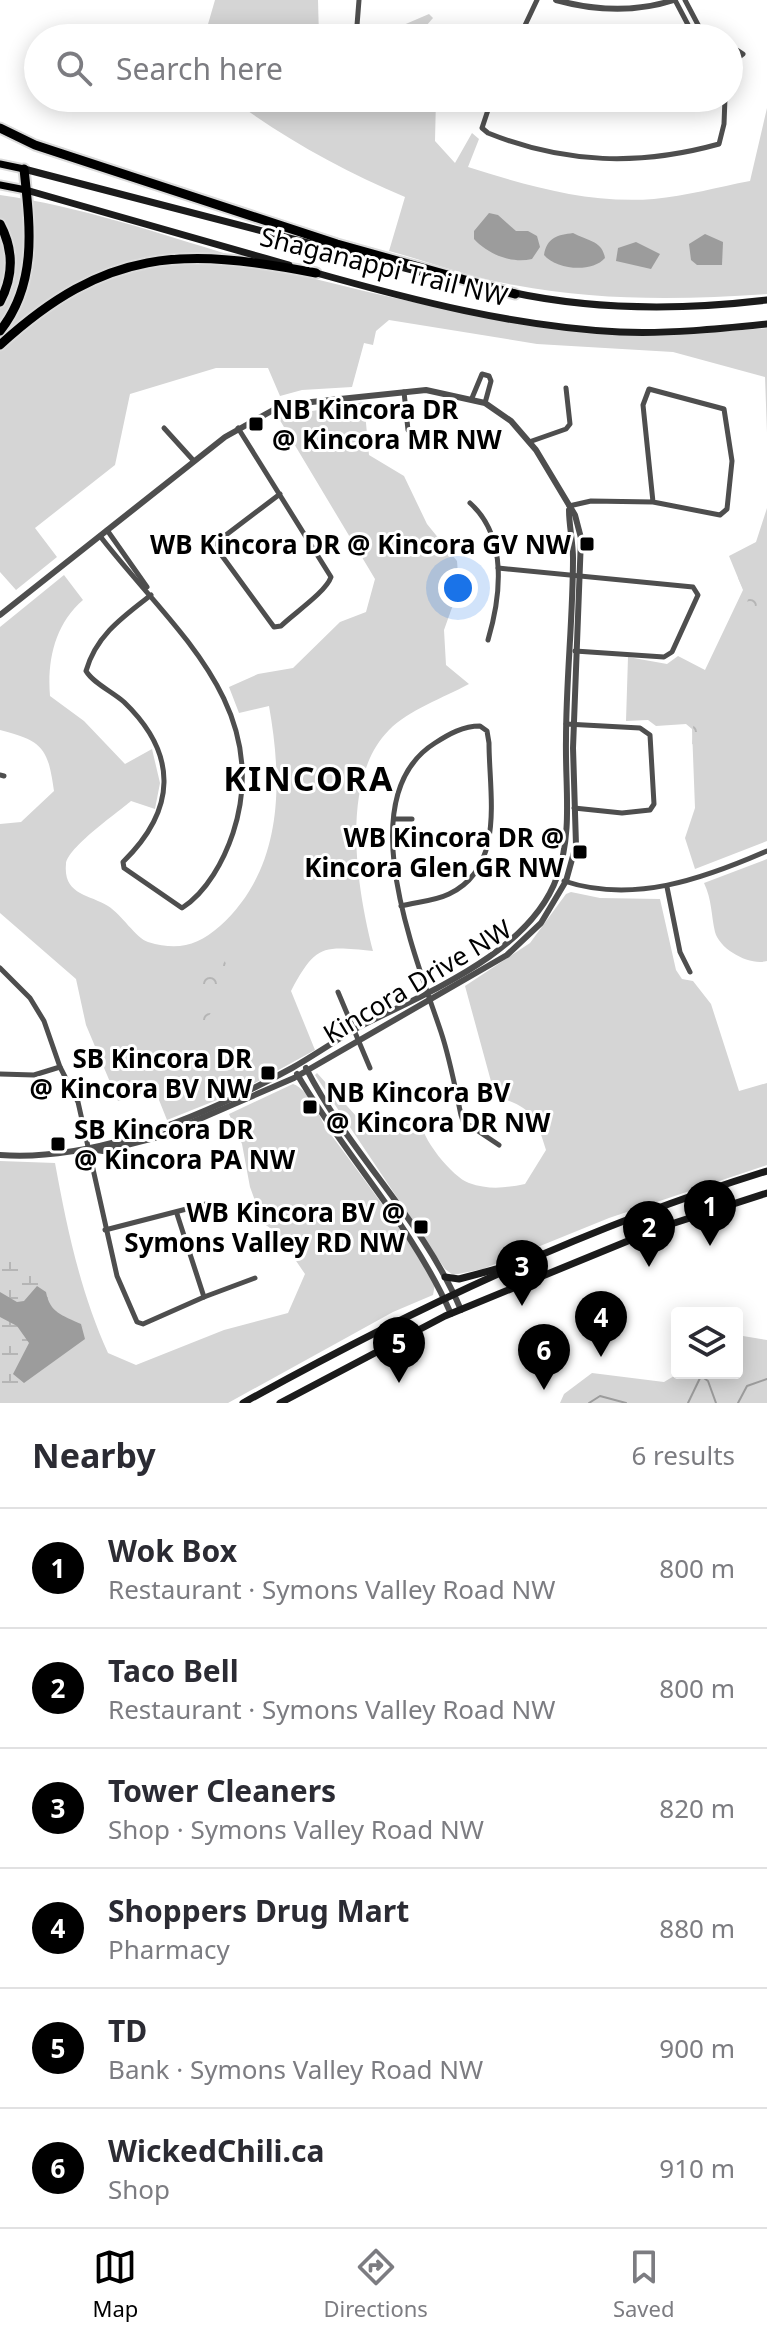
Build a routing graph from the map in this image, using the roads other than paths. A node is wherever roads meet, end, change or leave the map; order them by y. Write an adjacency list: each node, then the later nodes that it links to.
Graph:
1 (359, 0): 6 (street)
2 (537, 0): 7 (street)
3 (556, 0): 4 (street)
4 (674, 0): 8 (street)
5 (685, 0): 9 (street)
6 (357, 24)
7 (526, 24)
8 (687, 24)
9 (698, 24)
10 (487, 112): 11 (street)
11 (724, 112)
12 (0, 128): 19 (highway)
13 (0, 164): 14 (main road, Shaganappi Trail NW)
14 (24, 169): 16 (highway); 19 (main road, Shaganappi Trail NW)
15 (0, 185): 16 (main road, Shaganappi Trail NW)
16 (26, 190): 18 (main road, Shaganappi Trail NW); 23 (highway)
17 (0, 224): 21 (highway)
18 (316, 273): 22 (main road, Shaganappi Trail NW); 24 (highway)
19 (515, 294): 20 (main road, Shaganappi Trail NW)
20 (767, 300)
21 (0, 302)
22 (767, 324)
23 (0, 331)
24 (0, 345)
25 (566, 388): 32 (street)
26 (404, 392): 27 (street, Kincora Drive NW); 30 (street, Kincora Drive NW); 31 (street)
27 (472, 398): 28 (street, Kincora Drive NW); 28 (street)
28 (485, 403): 32 (street, Kincora Drive NW)
29 (164, 428): 33 (street)
30 (238, 428): 33 (street, Kincora Drive NW); 34 (street)
31 (408, 430)
32 (529, 442): 37 (street, Kincora Drive NW)
33 (193, 460): 38 (street, Kincora Drive NW)
34 (280, 494): 34 (street)
35 (653, 502): 35 (street); 37 (street)
36 (470, 503): 40 (street)
37 (569, 506): 41 (street, Kincora Drive NW); 42 (street, Kincora Drive NW)
38 (107, 530): 39 (street, Kincora Drive NW); 43 (street)
39 (100, 536): 43 (street); 44 (street, Kincora Drive NW)
40 (498, 568): 41 (street); 45 (street)
41 (573, 574): 42 (street); 46 (street, Kincora Drive NW)
42 (581, 575): 47 (street, Kincora Drive NW); 47 (street)
43 (151, 595): 43 (street)
44 (0, 615)
45 (488, 640)
46 (569, 651): 47 (street); 48 (street, Kincora Drive NW)
47 (577, 651): 48 (street, Kincora Drive NW)
48 (570, 724): 49 (street, Kincora Drive NW); 50 (street, Kincora Drive NW); 50 (street)
49 (568, 808): 50 (street); 54 (street, Kincora Drive NW)
50 (577, 808): 55 (street, Kincora Drive NW)
51 (394, 819): 52 (street); 57 (street); 57 (street)
52 (412, 819)
53 (767, 851): 56 (street)
54 (557, 878): 55 (street); 61 (street, Kincora Drive NW)
55 (566, 881): 56 (street); 62 (street, Kincora Drive NW)
56 (667, 887): 59 (street)
57 (401, 906): 61 (street)
58 (0, 968): 66 (street)
59 (690, 972)
60 (338, 992): 63 (street)
61 (427, 992): 62 (street); 63 (street, Kincora Drive NW)
62 (430, 1000): 64 (street, Kincora Drive NW); 72 (street)
63 (356, 1029): 64 (street); 65 (street, Kincora Drive NW)
64 (357, 1041): 68 (street); 69 (street, Kincora Drive NW)
65 (302, 1062): 67 (street, Kincora Drive NW); 69 (street)
66 (60, 1067): 70 (street); 73 (street)
67 (293, 1067): 71 (street); 73 (street, Kincora Drive NW)
68 (370, 1068)
69 (307, 1070): 71 (street, Kincora Drive NW); 81 (street)
70 (0, 1074)
71 (298, 1076): 73 (street, Kincora Drive NW); 85 (street)
72 (499, 1145)
73 (91, 1149): 74 (street, Kincora Drive NW); 79 (street)
74 (0, 1155)
75 (767, 1171): 80 (main road)
76 (767, 1193): 86 (main road)
77 (206, 1204): 78 (street)
78 (177, 1214): 79 (street); 84 (street)
79 (105, 1230): 84 (street)
80 (521, 1262): 81 (main road); 83 (main road)
81 (445, 1277): 83 (street)
82 (255, 1278): 84 (street)
83 (454, 1294): 85 (main road); 86 (street)
84 (204, 1297)
85 (445, 1299): 87 (street); 88 (main road)
86 (461, 1310): 87 (main road)
87 (451, 1314): 89 (main road)
88 (243, 1403)
89 (280, 1403)

